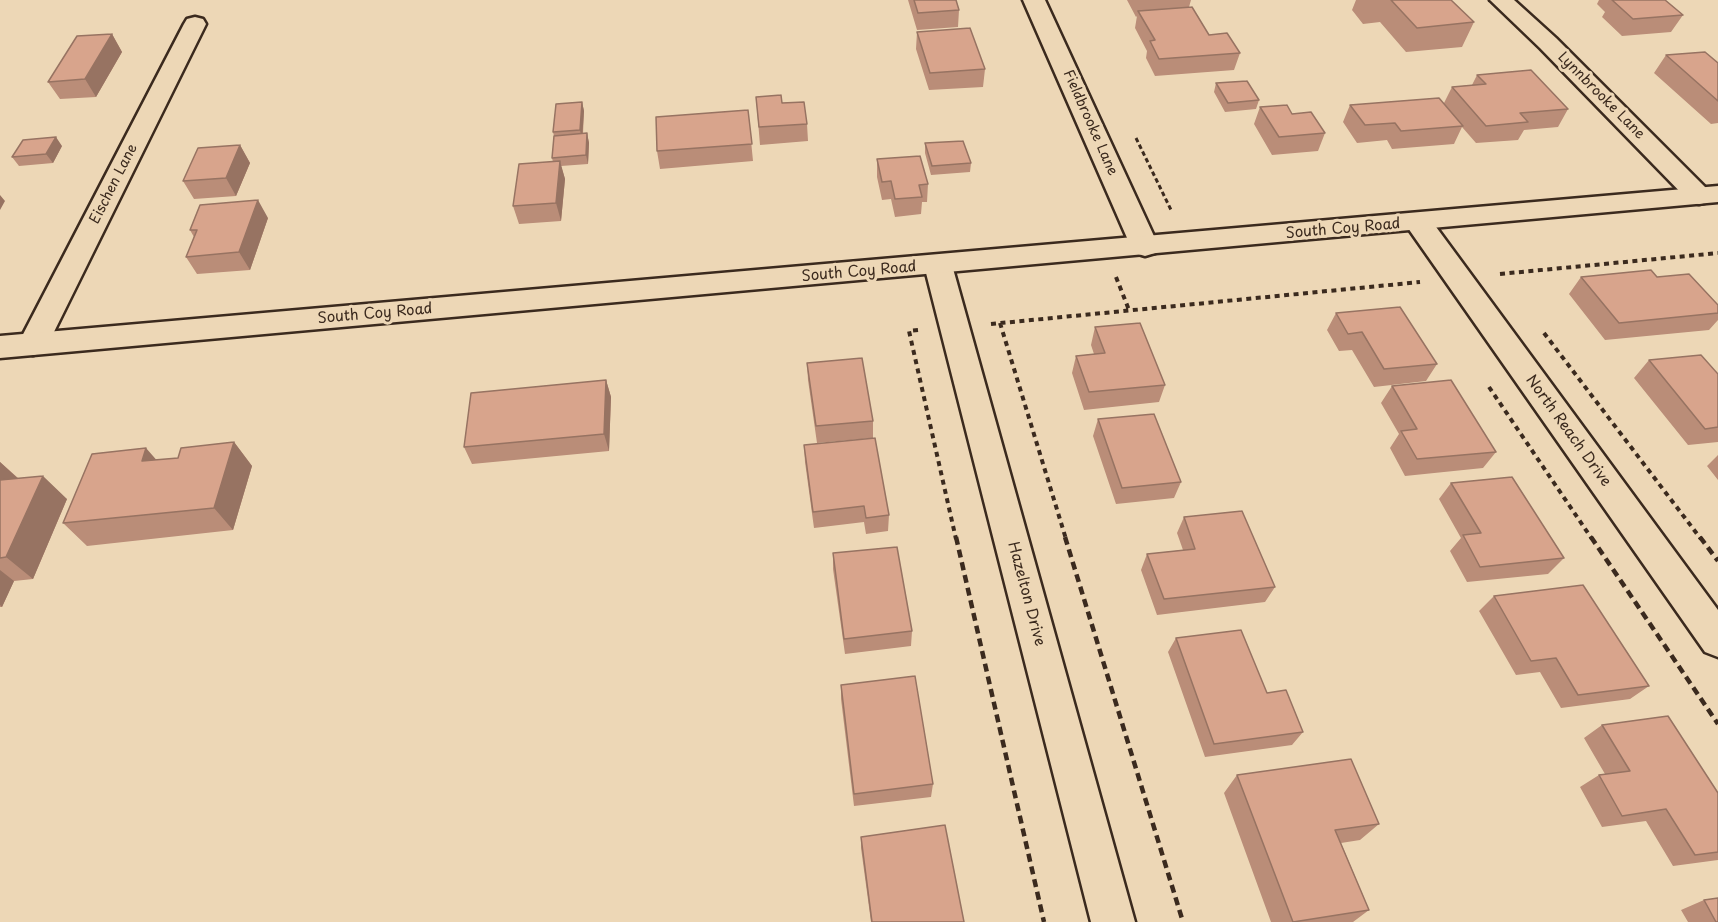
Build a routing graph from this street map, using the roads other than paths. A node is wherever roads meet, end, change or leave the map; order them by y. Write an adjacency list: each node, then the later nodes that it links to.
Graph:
1 (1034, 0): 6 (street, Fieldbrooke Lane)
2 (1501, 0): 4 (street, Lynnbrooke Lane)
3 (195, 24): 8 (street, Eischen Lane)
4 (1708, 195): 5 (street, South Coy Road)
5 (1418, 222): 6 (street, South Coy Road); 10 (street, North Reach Drive)
6 (1145, 247): 7 (street, South Coy Road)
7 (938, 266): 8 (street, South Coy Road); 11 (street, Hazelton Drive)
8 (33, 344): 9 (street, South Coy Road)
9 (0, 347)
10 (1718, 640)
11 (1113, 922)

